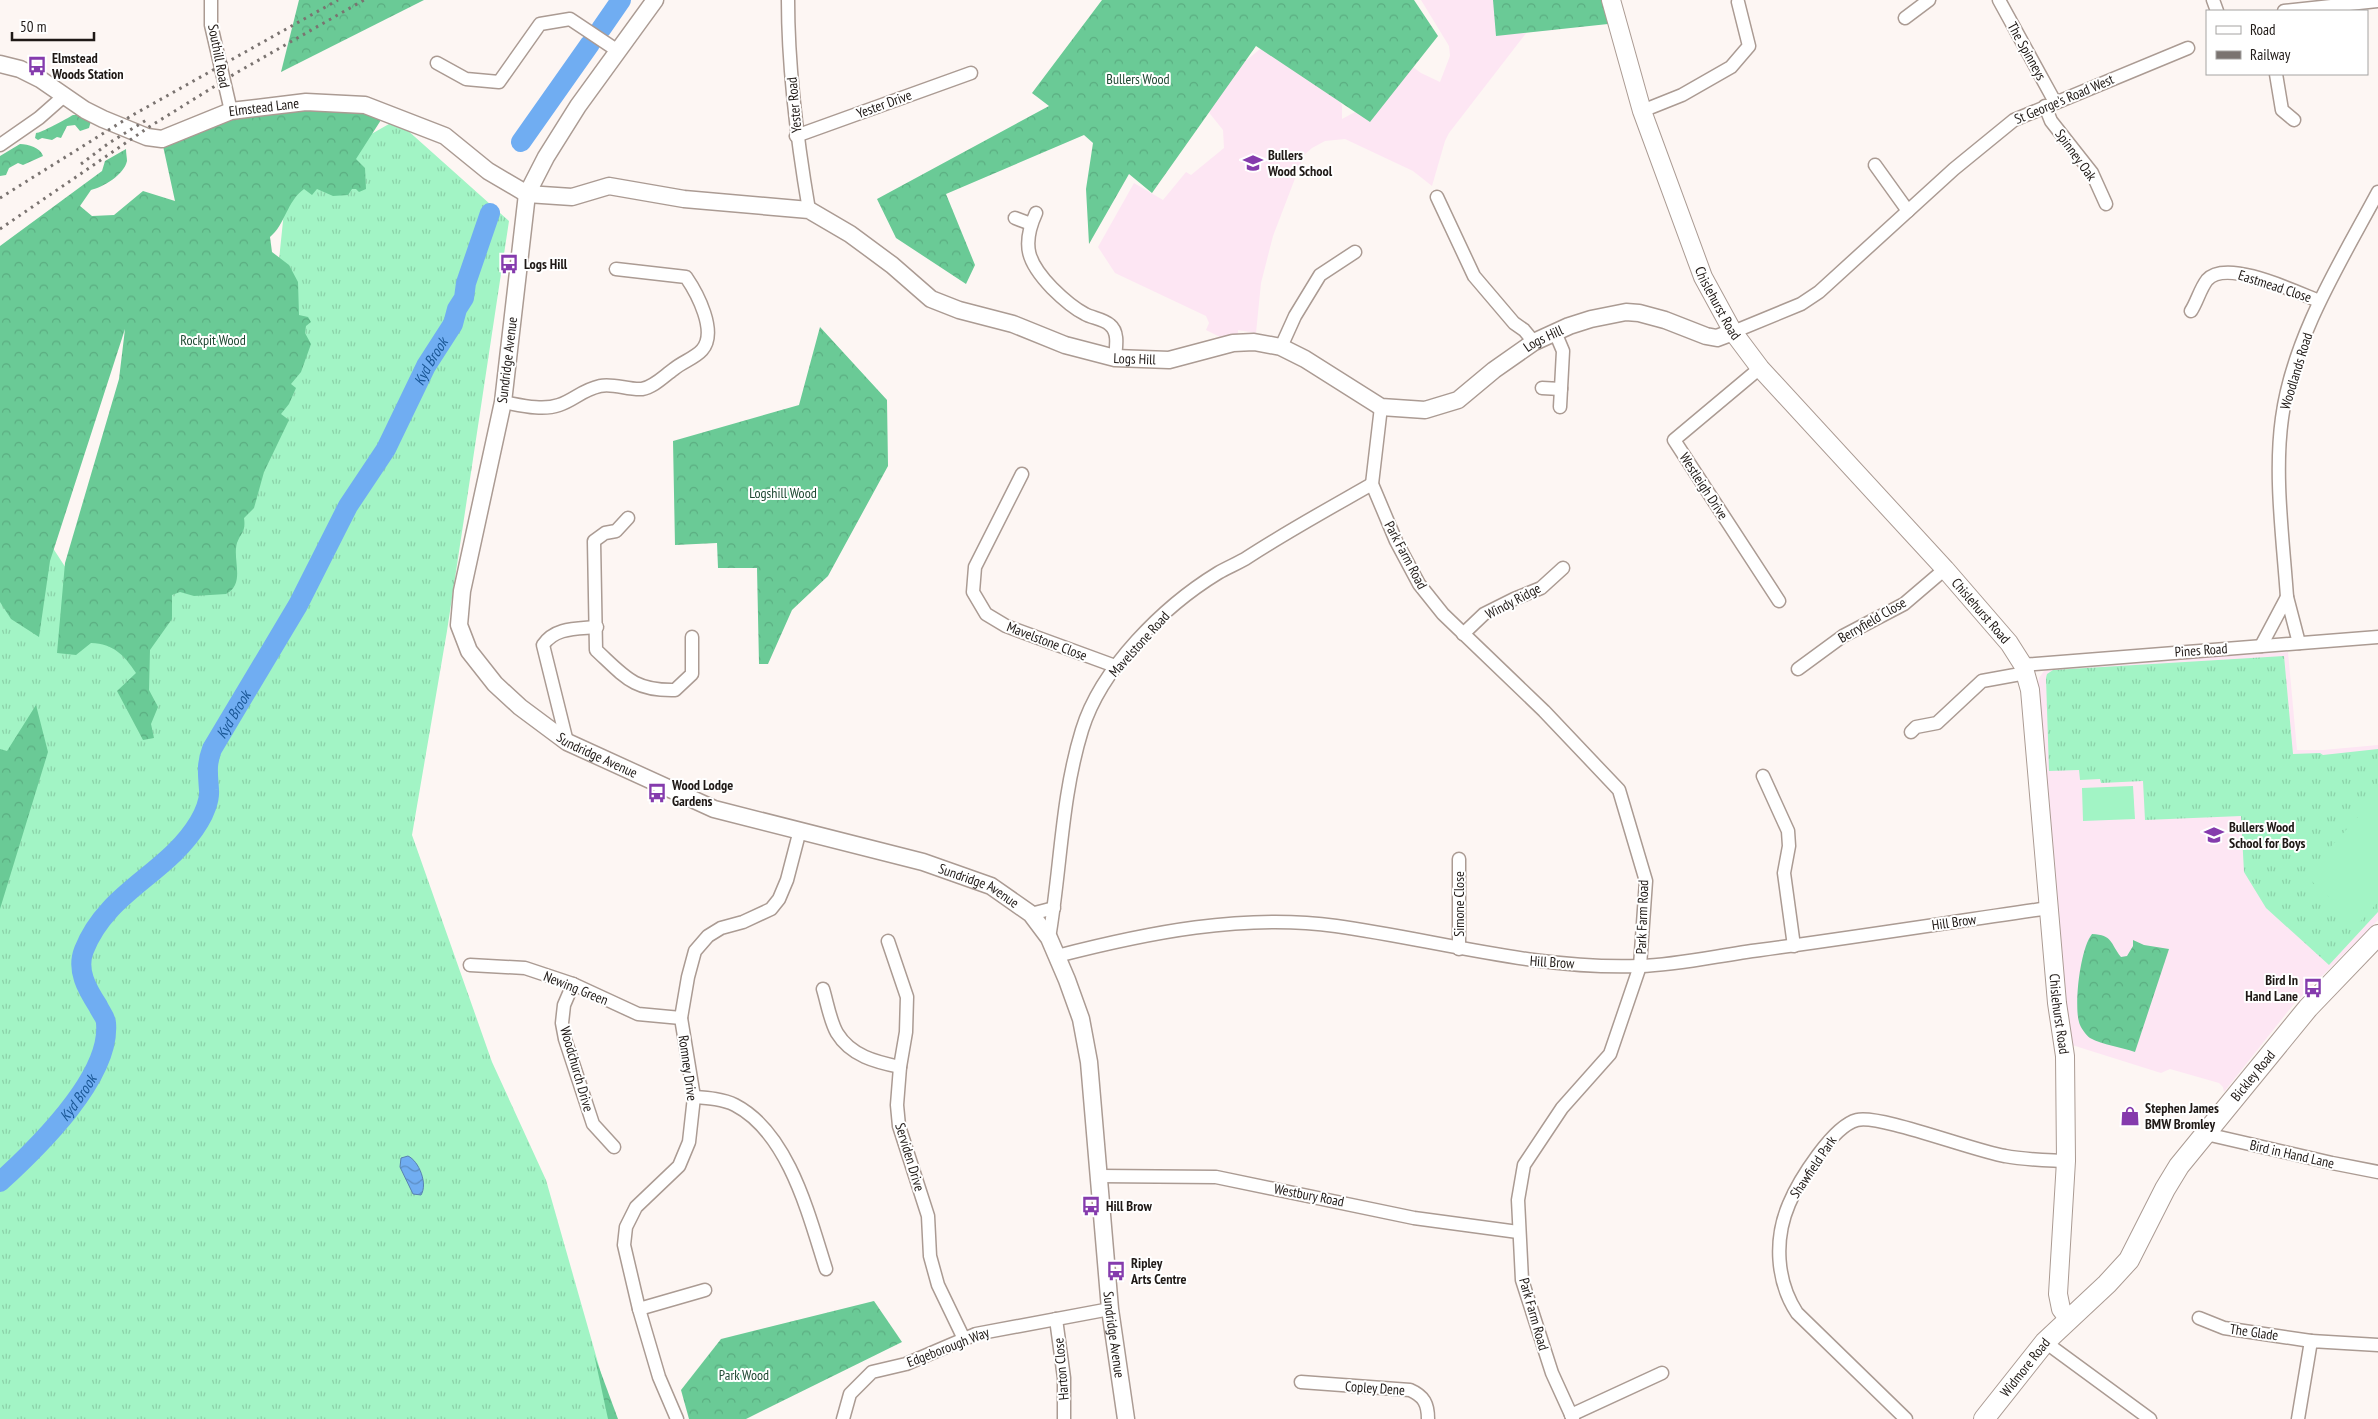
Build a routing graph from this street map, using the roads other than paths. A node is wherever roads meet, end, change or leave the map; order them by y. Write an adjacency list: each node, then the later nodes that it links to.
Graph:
1 (211, 0): 19 (street, Southill Road)
2 (655, 0): 12 (street, Sundridge Avenue)
3 (788, 0): 22 (street, Yester Road)
4 (1610, 0): 20 (main road, Chislehurst Road)
5 (1929, 0): 10 (street)
6 (1999, 0): 18 (street, The Spinneys)
7 (2378, 1): 9 (street)
8 (1738, 2): 20 (street)
9 (2293, 10)
10 (1905, 18)
11 (2188, 48): 18 (street, St George's Road West)
12 (618, 51): 13 (street); 26 (street, Sundridge Avenue)
13 (437, 63)
14 (0, 64): 17 (street, Elmstead Lane)
15 (971, 72): 22 (street, Yester Drive)
16 (2276, 75): 21 (street)
17 (64, 96): 19 (street, Elmstead Lane); 23 (street)
18 (2050, 104): 28 (street, Spinney Oak); 30 (street, St George's Road West)
19 (231, 111): 26 (street, Elmstead Lane)
20 (1642, 111): 37 (main road, Chislehurst Road)
21 (2294, 120)
22 (796, 136): 29 (street, Yester Road)
23 (0, 145)
24 (1875, 164): 30 (street)
25 (2378, 192): 34 (street, Woodlands Road)
26 (527, 194): 29 (street, Logs Hill); 44 (street, Sundridge Avenue)
27 (1437, 197): 38 (street)
28 (2106, 204)
29 (809, 210): 40 (street, Logs Hill)
30 (1908, 211): 37 (street, St George's Road West)
31 (1015, 218): 40 (street)
32 (1355, 252): 39 (street)
33 (616, 269): 44 (street)
34 (2319, 301): 35 (street, Eastmead Close); 52 (street, Woodlands Road)
35 (2191, 311)
36 (1555, 332): 37 (street, Logs Hill); 38 (street, Logs Hill); 43 (street)
37 (1733, 332): 41 (main road, Chislehurst Road)
38 (1534, 342): 45 (street, Logs Hill)
39 (1281, 347): 40 (street, Logs Hill); 45 (street, Logs Hill)
40 (1114, 358)
41 (1760, 368): 51 (main road, Chislehurst Road); 53 (street, Westleigh Drive)
42 (1542, 388): 43 (street)
43 (1561, 389): 46 (street)
44 (503, 402): 64 (street, Sundridge Avenue)
45 (1381, 407): 48 (street, Park Farm Road)
46 (1560, 407)
47 (1022, 474): 60 (street, Mavelstone Close)
48 (1372, 484): 55 (street, Park Farm Road); 60 (street, Mavelstone Road)
49 (628, 518): 54 (street)
50 (1563, 568): 55 (street, Windy Ridge)
51 (1945, 569): 61 (street, Berryfield Close); 62 (main road, Chislehurst Road)
52 (2287, 597): 58 (street, Woodlands Road); 59 (street)
53 (1779, 601)
54 (597, 627): 56 (street); 64 (street)
55 (1463, 634): 78 (street, Park Farm Road)
56 (692, 637)
57 (2378, 637): 58 (street, Pines Road)
58 (2298, 643): 59 (street, Pines Road)
59 (2261, 646): 62 (street, Pines Road)
60 (1115, 666): 68 (street, Mavelstone Road)
61 (1798, 669)
62 (2024, 669): 63 (street, Pines Road); 69 (main road, Chislehurst Road)
63 (1910, 732)
64 (567, 742): 66 (street, Sundridge Avenue)
65 (1763, 776): 74 (street)
66 (800, 830): 70 (street, Sundridge Avenue); 81 (street, Romney Drive)
67 (1459, 859): 75 (street, Simone Close)
68 (1054, 908): 70 (street); 72 (street, Mavelstone Road)
69 (2049, 908): 74 (street, Hill Brow); 86 (main road, Chislehurst Road)
70 (1031, 914): 72 (street, Sundridge Avenue)
71 (2378, 935): 84 (main road, Bickley Road)
72 (1049, 938): 76 (street, Sundridge Avenue)
73 (888, 941): 82 (street, Serviden Drive)
74 (1794, 946): 78 (street, Hill Brow)
75 (1459, 949): 76 (street, Hill Brow); 78 (street, Hill Brow)
76 (1057, 956): 88 (street, Sundridge Avenue)
77 (470, 965): 79 (street, Newing Green)
78 (1640, 966): 89 (street, Park Farm Road)
79 (572, 984): 81 (street, Newing Green); 85 (street, Woodchurch Drive)
80 (823, 988): 82 (street)
81 (681, 1018): 83 (street, Romney Drive)
82 (900, 1067): 97 (street, Serviden Drive)
83 (694, 1097): 90 (street); 92 (street, Romney Drive)
84 (2206, 1134): 87 (street, Bird in Hand Lane); 94 (main road, Bickley Road)
85 (614, 1147)
86 (2066, 1161): 94 (main road, Chislehurst Road); 109 (street, Shawfield Park)
87 (2378, 1172)
88 (1099, 1176): 89 (street, Westbury Road); 93 (street, Sundridge Avenue)
89 (1518, 1232): 103 (street, Park Farm Road)
90 (826, 1270)
91 (705, 1290): 92 (street)
92 (639, 1309): 104 (street, Romney Drive)
93 (1110, 1309): 96 (street, Edgeborough Way); 107 (street, Sundridge Avenue)
94 (2068, 1318): 99 (main road, Widmore Road)
95 (2199, 1318): 98 (street, The Glade)
96 (1056, 1319): 97 (street, Edgeborough Way); 106 (street, Harton Close)
97 (964, 1339): 105 (street, Edgeborough Way)
98 (2311, 1340): 100 (street, The Glade); 112 (street)
99 (2045, 1342): 110 (main road, Widmore Road); 111 (street)
100 (2378, 1345)
101 (1662, 1373): 103 (street)
102 (1302, 1382): 108 (street, Copley Dene)
103 (1572, 1417)
104 (677, 1419)
105 (843, 1419)
106 (1064, 1419)
107 (1126, 1419)
108 (1428, 1419)
109 (1906, 1419)
110 (1984, 1419)
111 (2150, 1419)
112 (2298, 1419)

